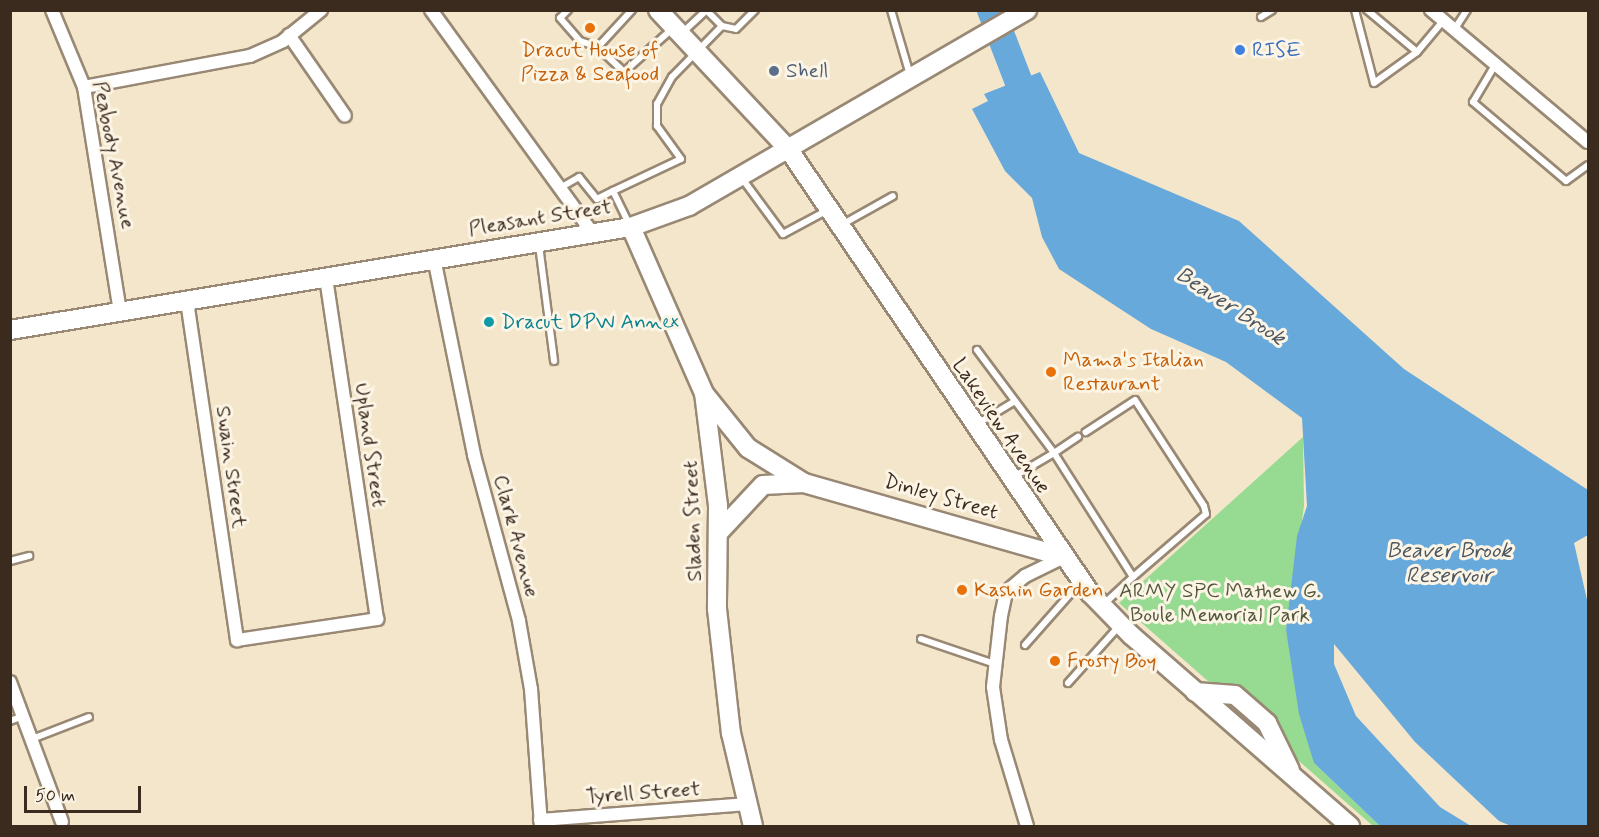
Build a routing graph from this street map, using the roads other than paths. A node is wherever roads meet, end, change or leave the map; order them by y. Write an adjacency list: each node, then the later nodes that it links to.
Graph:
1 (52, 10): 27 (street, Peabody Avenue)
2 (321, 10): 21 (street)
3 (431, 10): 33 (street)
4 (568, 10): 22 (lane)
5 (633, 10): 22 (lane)
6 (658, 10): 19 (main road, Lakeview Avenue)
7 (755, 10): 18 (lane)
8 (891, 10): 26 (lane)
9 (1027, 10): 26 (main road, Pleasant Street)
10 (1272, 10): 16 (lane)
11 (1355, 10): 24 (lane)
12 (1367, 10): 24 (lane)
13 (1431, 10): 17 (street)
14 (1467, 10): 20 (lane)
15 (706, 11): 18 (lane); 19 (lane)
16 (1261, 17)
17 (1443, 21): 20 (street); 24 (lane)
18 (722, 26): 23 (lane)
19 (678, 30): 22 (lane); 23 (main road, Lakeview Avenue)
20 (1454, 30): 25 (street)
21 (289, 35): 27 (street); 28 (street)
22 (598, 47)
23 (700, 51): 30 (main road, Lakeview Avenue); 34 (lane)
24 (1417, 52)
25 (1495, 65): 29 (street); 31 (lane)
26 (911, 78): 30 (main road, Pleasant Street)
27 (84, 87): 44 (street, Peabody Avenue)
28 (345, 116)
29 (1588, 142)
30 (789, 150): 32 (main road, Pleasant Street); 36 (main road, Lakeview Avenue)
31 (1588, 165)
32 (741, 177): 36 (lane); 38 (main road, Pleasant Street)
33 (560, 188): 34 (lane); 39 (street)
34 (613, 191): 38 (lane)
35 (893, 196): 37 (lane)
36 (829, 209): 37 (main road, Lakeview Avenue)
37 (840, 226): 50 (main road, Lakeview Avenue)
38 (631, 227): 39 (main road, Pleasant Street); 48 (main road, Sladen Street)
39 (594, 235): 40 (main road, Pleasant Street)
40 (538, 242): 41 (main road, Pleasant Street); 47 (lane)
41 (434, 258): 42 (main road, Pleasant Street); 75 (street, Clark Avenue)
42 (326, 276): 43 (main road, Pleasant Street); 65 (street, Upland Street)
43 (187, 301): 44 (main road, Pleasant Street); 65 (street, Swain Street)
44 (120, 312): 45 (main road, Pleasant Street)
45 (10, 330)
46 (977, 350): 49 (lane)
47 (554, 361)
48 (704, 393): 55 (main road, Dinley Street); 56 (main road, Sladen Street)
49 (1015, 401): 50 (lane); 53 (lane)
50 (974, 426): 54 (main road, Lakeview Avenue)
51 (1086, 432): 60 (lane)
52 (1078, 438): 53 (lane)
53 (1054, 453): 54 (lane); 60 (lane)
54 (1009, 479): 58 (main road, Lakeview Avenue)
55 (804, 483): 56 (main road, Dinley Street); 58 (main road, Dinley Street)
56 (719, 532): 74 (main road, Sladen Street)
57 (29, 556): 59 (lane)
58 (1065, 557): 61 (main road, Lakeview Avenue); 67 (street)
59 (10, 561)
60 (1133, 577): 62 (lane)
61 (1082, 581): 62 (main road, Lakeview Avenue); 66 (lane)
62 (1102, 605): 63 (main road, Lakeview Avenue)
63 (1120, 624): 69 (lane); 79 (main road, Lakeview Avenue)
64 (921, 639): 67 (lane)
65 (237, 640)
66 (1025, 645)
67 (995, 664): 78 (street)
68 (10, 682): 70 (street)
69 (1068, 683)
70 (24, 716): 72 (lane); 73 (street)
71 (89, 717): 73 (lane)
72 (10, 722)
73 (32, 739): 76 (street)
74 (748, 804): 75 (street, Tyrell Street); 77 (main road, Sladen Street)
75 (541, 823)
76 (61, 824)
77 (753, 826)
78 (1027, 826)
79 (1350, 826)

